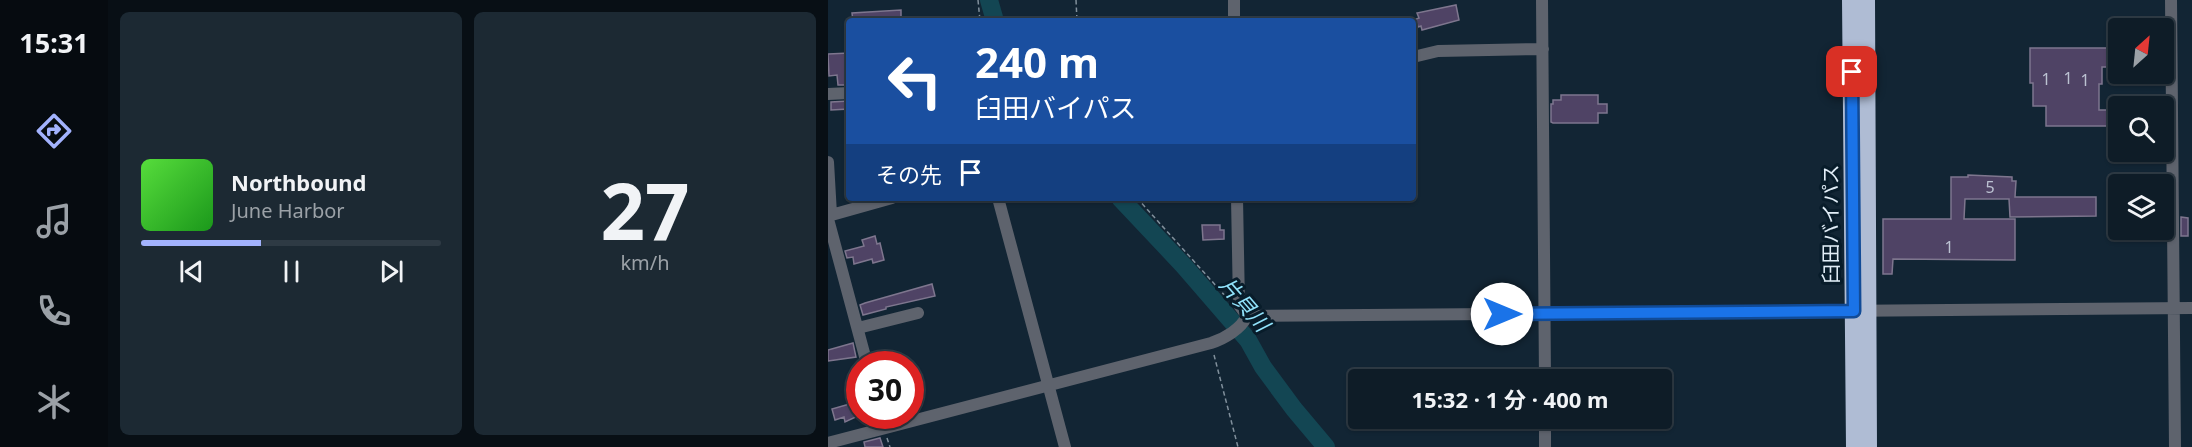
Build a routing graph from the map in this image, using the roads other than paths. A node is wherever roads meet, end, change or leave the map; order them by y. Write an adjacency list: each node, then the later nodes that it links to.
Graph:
1 (1234, 0): 6 (street)
2 (1542, 0): 7 (street)
3 (1851, 0): 19 (highway, 臼田バイパス)
4 (1866, 0): 19 (highway, 臼田バイパス)
5 (2171, 0): 17 (street)
6 (1234, 18)
7 (1543, 49): 8 (street); 21 (street)
8 (1416, 56)
9 (828, 93): 10 (street)
10 (846, 93)
11 (828, 162): 15 (street)
12 (882, 201): 15 (street)
13 (999, 201): 26 (street)
14 (1237, 201): 22 (street)
15 (829, 216): 16 (street)
16 (832, 245): 23 (street)
17 (2173, 308): 18 (street); 19 (street); 35 (street)
18 (2192, 308)
19 (1861, 311): 21 (street); 33 (highway, 臼田バイパス); 34 (highway, 臼田バイパス)
20 (918, 312): 23 (street)
21 (1544, 314): 22 (street); 25 (street)
22 (1245, 316): 26 (street)
23 (858, 328): 24 (street)
24 (864, 351)
25 (1545, 369)
26 (1048, 386): 27 (street); 31 (street)
27 (924, 418)
28 (879, 429): 30 (street)
29 (1545, 429): 32 (street)
30 (829, 440)
31 (1065, 447)
32 (1545, 447)
33 (1855, 447)
34 (1868, 447)
35 (2175, 447)

